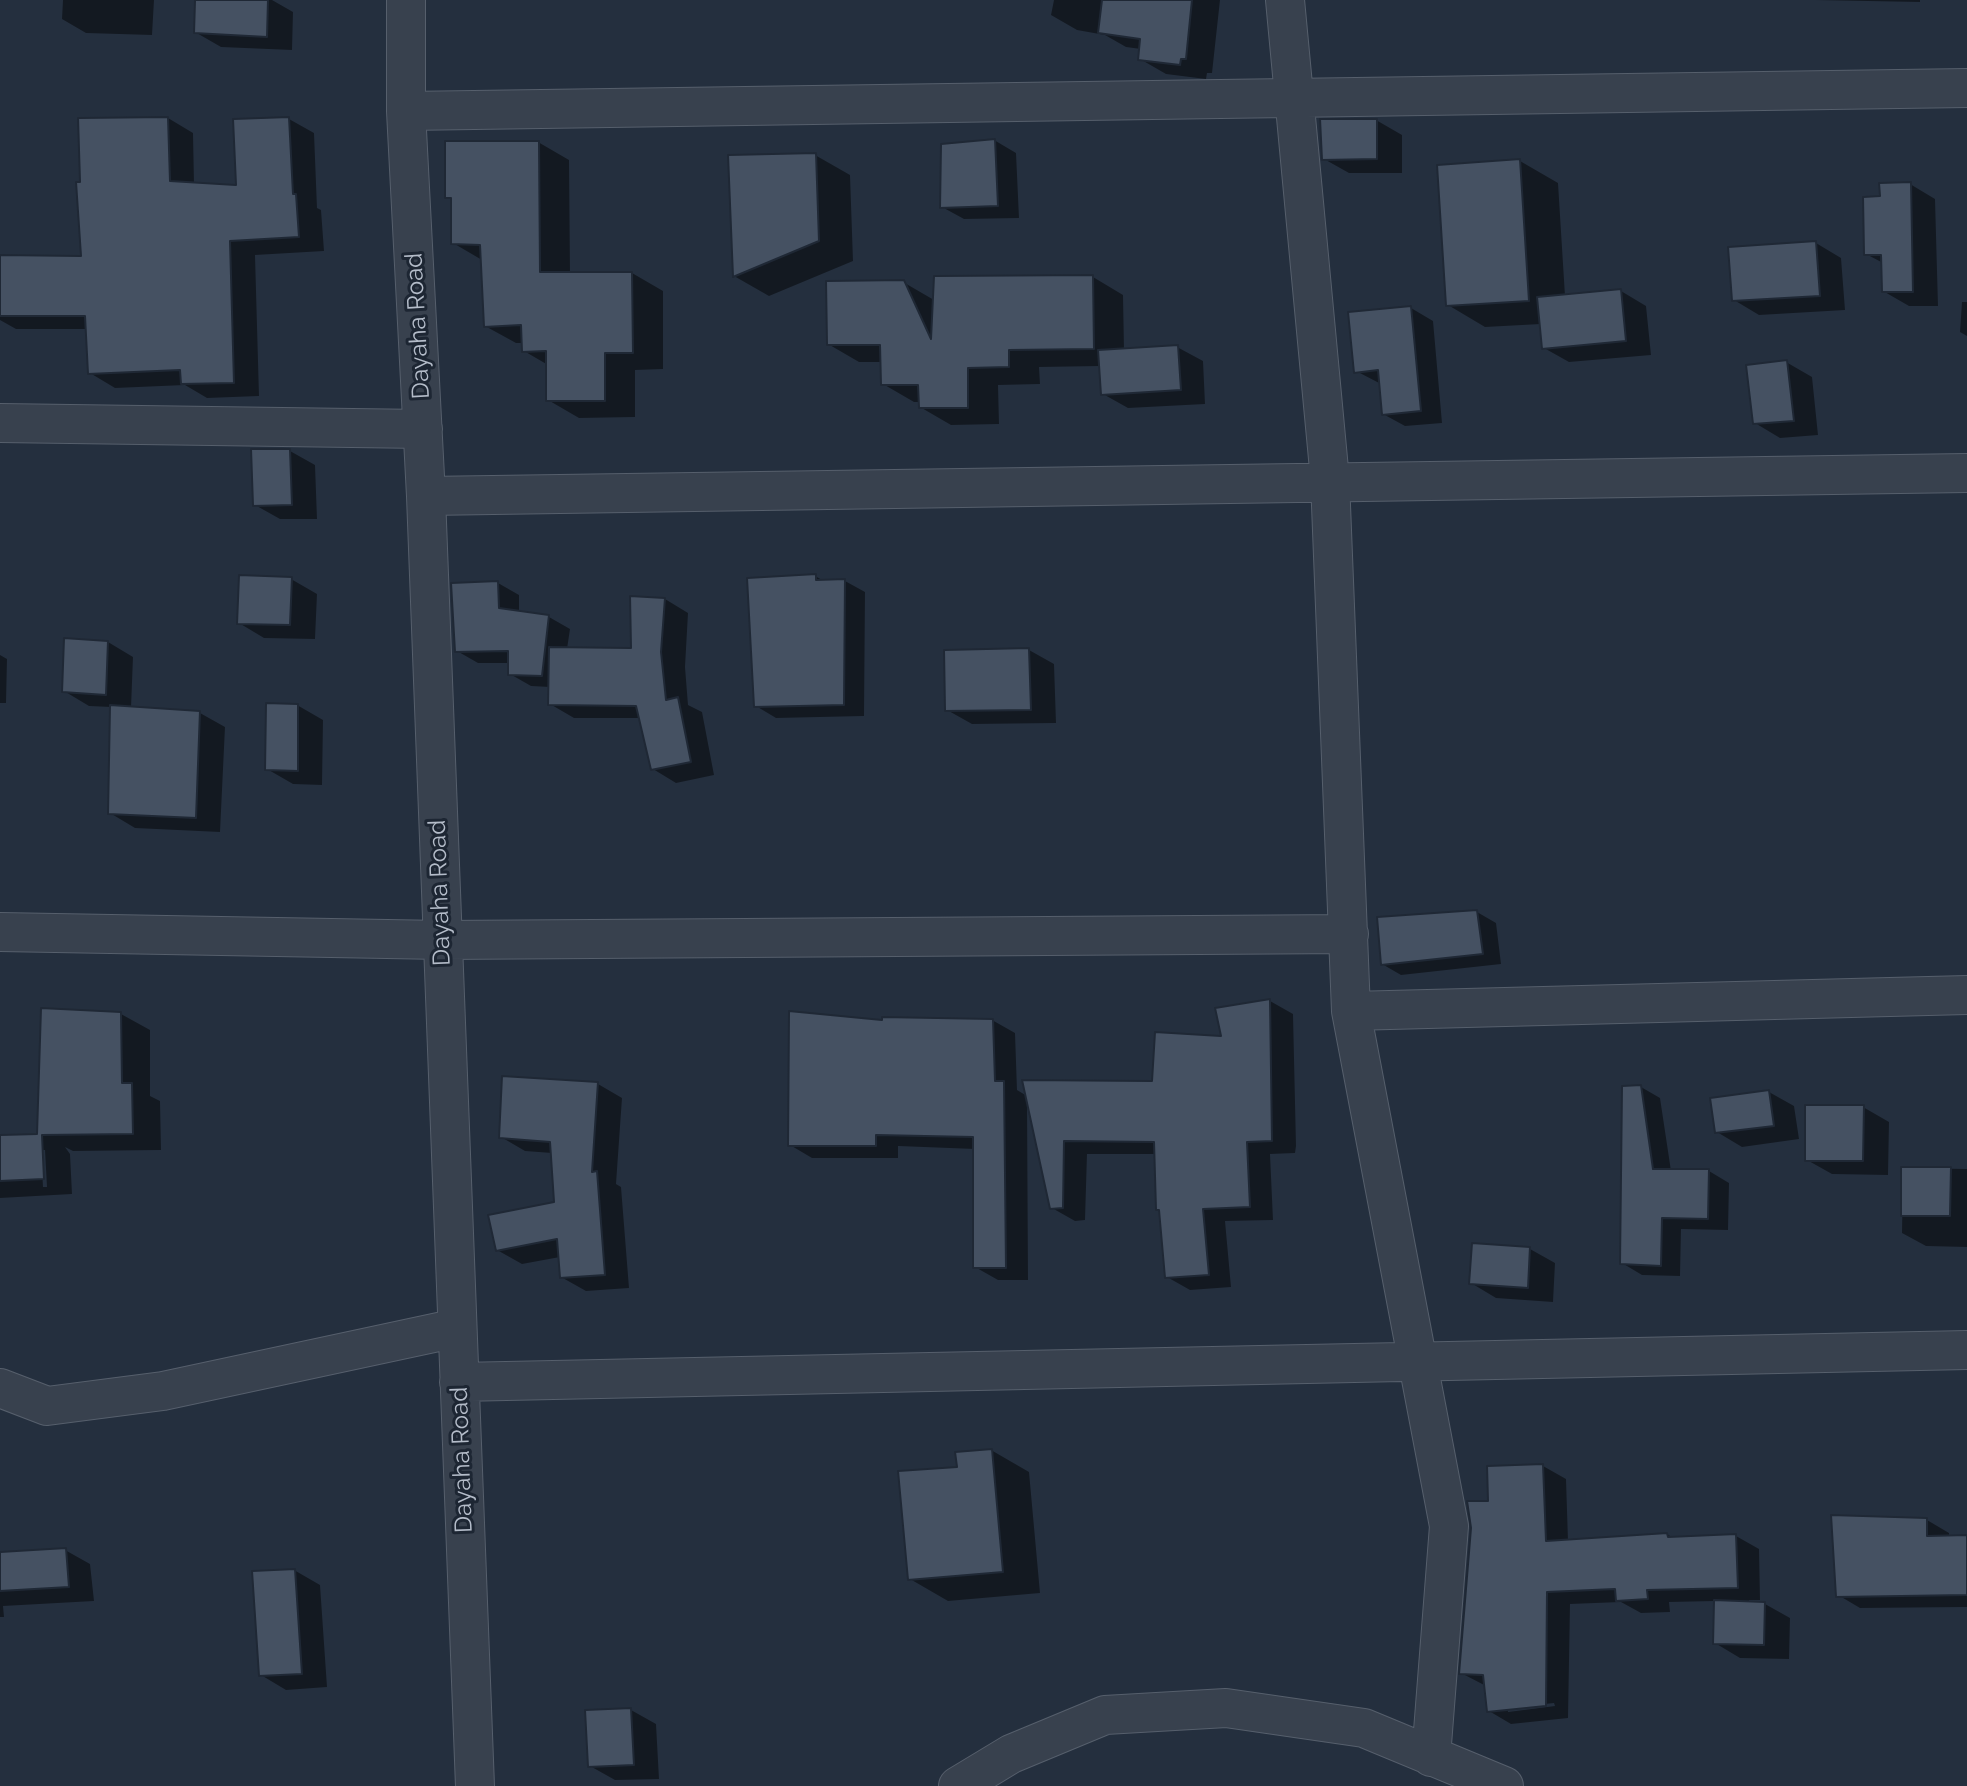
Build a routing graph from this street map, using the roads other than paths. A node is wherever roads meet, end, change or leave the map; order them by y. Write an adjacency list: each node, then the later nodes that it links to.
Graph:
1 (406, 0): 5 (street, Dayaha Road)
2 (1285, 0): 4 (street)
3 (1967, 88): 4 (street)
4 (1292, 98): 5 (street); 9 (street)
5 (406, 111): 7 (street, Dayaha Road)
6 (0, 423): 7 (street)
7 (423, 429): 10 (street, Dayaha Road)
8 (1967, 473): 9 (street)
9 (1330, 480): 10 (street); 12 (street)
10 (426, 496): 13 (street, Dayaha Road)
11 (0, 932): 13 (street)
12 (1349, 934): 13 (street); 15 (street)
13 (442, 940): 16 (street, Dayaha Road)
14 (1967, 995): 15 (street)
15 (1351, 1012): 18 (street)
16 (457, 1328): 19 (street, Dayaha Road); 20 (street)
17 (1967, 1350): 18 (street)
18 (1417, 1362): 19 (street); 21 (street)
19 (460, 1382): 22 (street, Dayaha Road)
20 (0, 1388)
21 (1431, 1757): 23 (street); 24 (street)
22 (475, 1786)
23 (958, 1786)
24 (1504, 1786)

